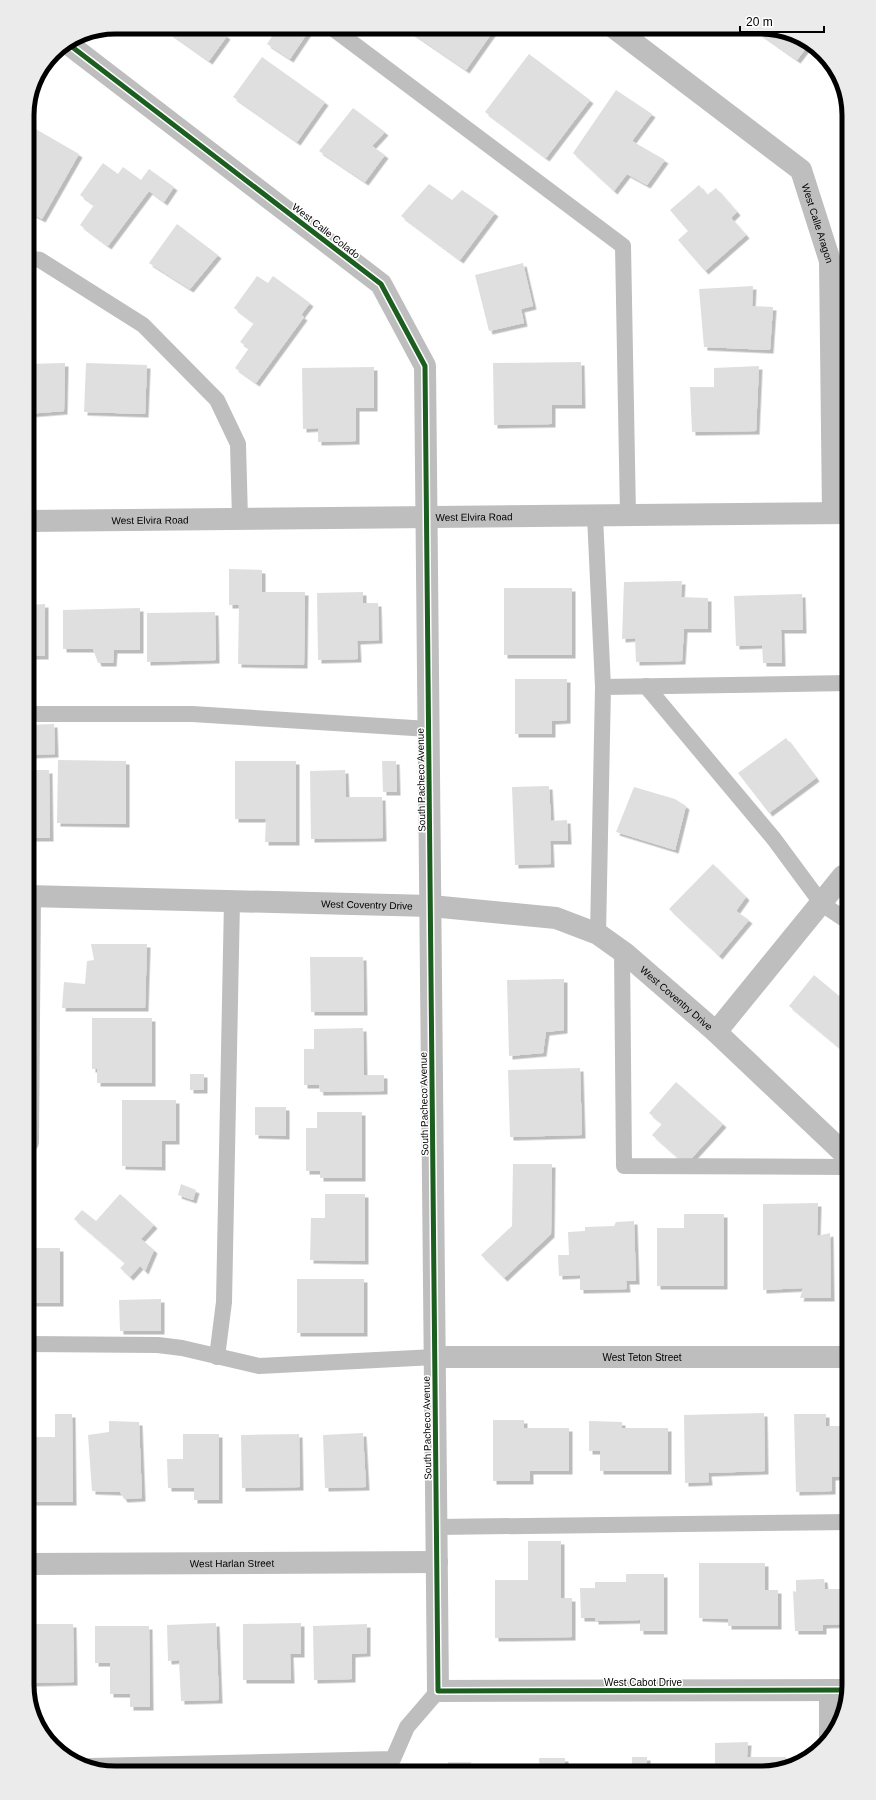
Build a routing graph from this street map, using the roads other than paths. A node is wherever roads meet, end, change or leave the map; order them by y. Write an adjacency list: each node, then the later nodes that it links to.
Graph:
1 (339, 34): 6 (lane)
2 (622, 34): 5 (street, West Calle Aragon)
3 (72, 47): 8 (street, West Calle Colado)
4 (34, 259): 9 (lane)
5 (841, 513): 6 (street, West Elvira Road)
6 (628, 515): 7 (street, West Elvira Road)
7 (595, 516): 8 (street, West Elvira Road); 13 (lane)
8 (427, 517): 9 (street, West Elvira Road); 15 (street, South Pacheco Avenue)
9 (240, 519): 10 (street, West Elvira Road)
10 (34, 521)
11 (842, 683): 12 (lane)
12 (646, 686): 13 (lane); 19 (lane)
13 (603, 687): 22 (lane)
14 (34, 714): 15 (lane)
15 (429, 729): 20 (street, South Pacheco Avenue)
16 (842, 877): 19 (street, West Coventry Drive)
17 (34, 896): 18 (street, West Coventry Drive)
18 (232, 901): 20 (street, West Coventry Drive); 28 (lane)
19 (822, 904): 21 (lane); 24 (street, West Coventry Drive)
20 (431, 906): 22 (street, West Coventry Drive); 29 (street, South Pacheco Avenue)
21 (842, 917)
22 (598, 934): 23 (street, West Coventry Drive)
23 (622, 951): 24 (street, West Coventry Drive); 26 (lane)
24 (716, 1032): 25 (street, West Coventry Drive)
25 (842, 1151)
26 (842, 1167)
27 (34, 1344): 28 (lane)
28 (217, 1357): 29 (lane)
29 (435, 1357): 30 (street, West Teton Street); 32 (street, South Pacheco Avenue)
30 (842, 1358)
31 (842, 1522): 32 (lane)
32 (436, 1526): 33 (street, South Pacheco Avenue)
33 (437, 1562): 34 (street, West Harlan Street); 36 (street, South Pacheco Avenue)
34 (34, 1564)
35 (839, 1690): 36 (street, West Cabot Drive); 37 (street)
36 (438, 1691): 38 (lane)
37 (833, 1723)
38 (108, 1766)

